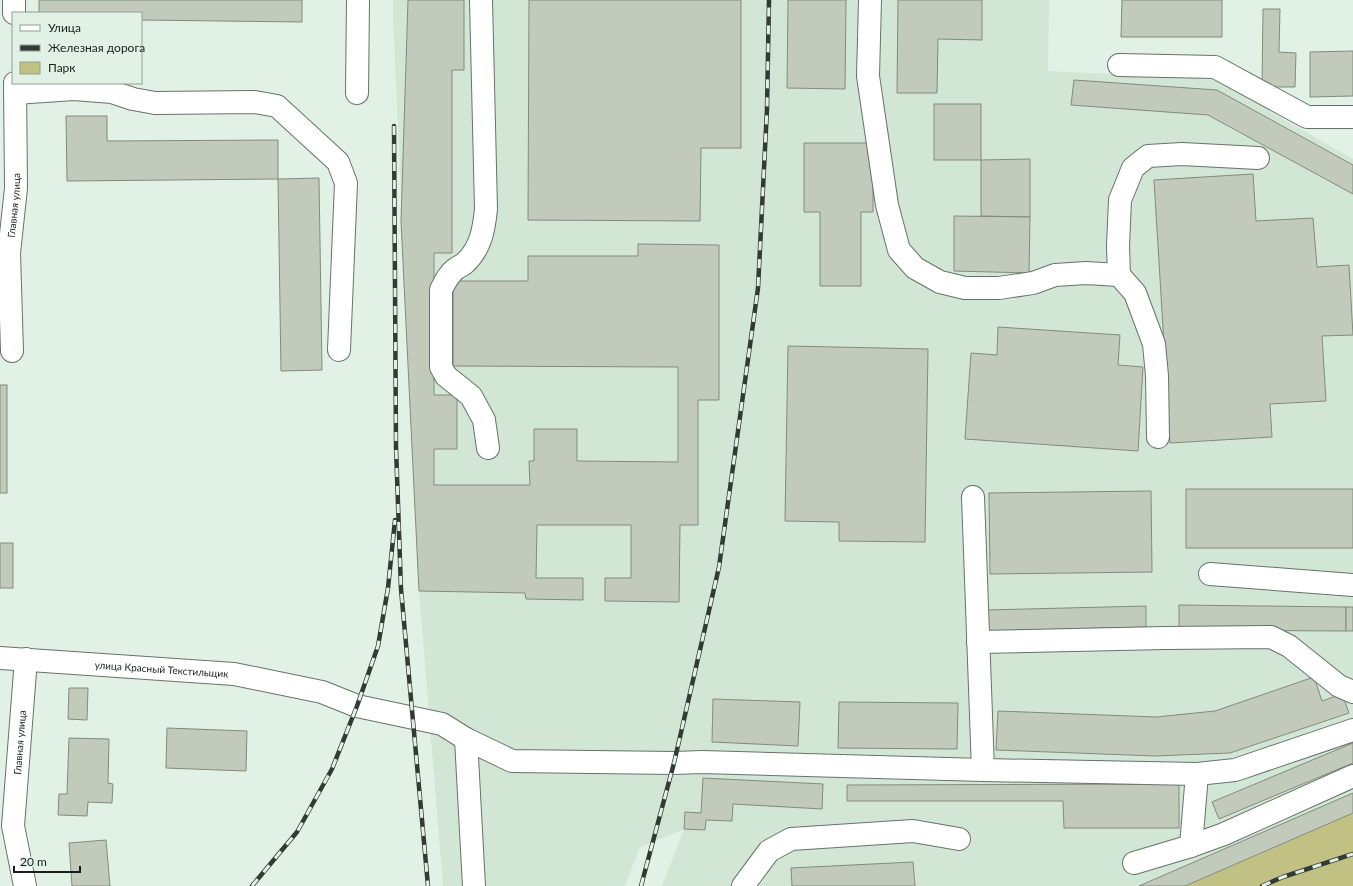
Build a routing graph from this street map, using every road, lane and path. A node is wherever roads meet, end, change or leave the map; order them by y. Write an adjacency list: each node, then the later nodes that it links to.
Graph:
1 (14, 0): 5 (street)
2 (358, 0): 8 (street)
3 (481, 0): 15 (street)
4 (870, 0): 11 (street)
5 (14, 12)
6 (1118, 65): 9 (street)
7 (15, 88): 12 (street); 13 (street, Главная улица)
8 (357, 93)
9 (1353, 117)
10 (1258, 158): 11 (street)
11 (1119, 275): 14 (street)
12 (339, 350)
13 (12, 351)
14 (1158, 437)
15 (488, 448)
16 (973, 497): 19 (street)
17 (1210, 574): 18 (street)
18 (1353, 585)
19 (978, 642): 22 (street); 25 (street)
20 (0, 658): 21 (street, улица Красный Текстильщик)
21 (26, 659): 24 (street, улица Красный Текстильщик); 28 (street, Главная улица)
22 (1353, 692)
23 (1353, 730): 26 (street, улица Красный Текстильщик)
24 (466, 739): 25 (street, улица Красный Текстильщик); 33 (street)
25 (983, 770): 26 (street, улица Красный Текстильщик)
26 (1197, 774): 30 (street)
27 (1353, 776): 30 (street)
28 (6, 828): 32 (street, Главная улица)
29 (959, 839): 34 (street)
30 (1191, 846): 31 (street)
31 (1134, 863)
32 (26, 886)
33 (474, 886)
34 (744, 886)

